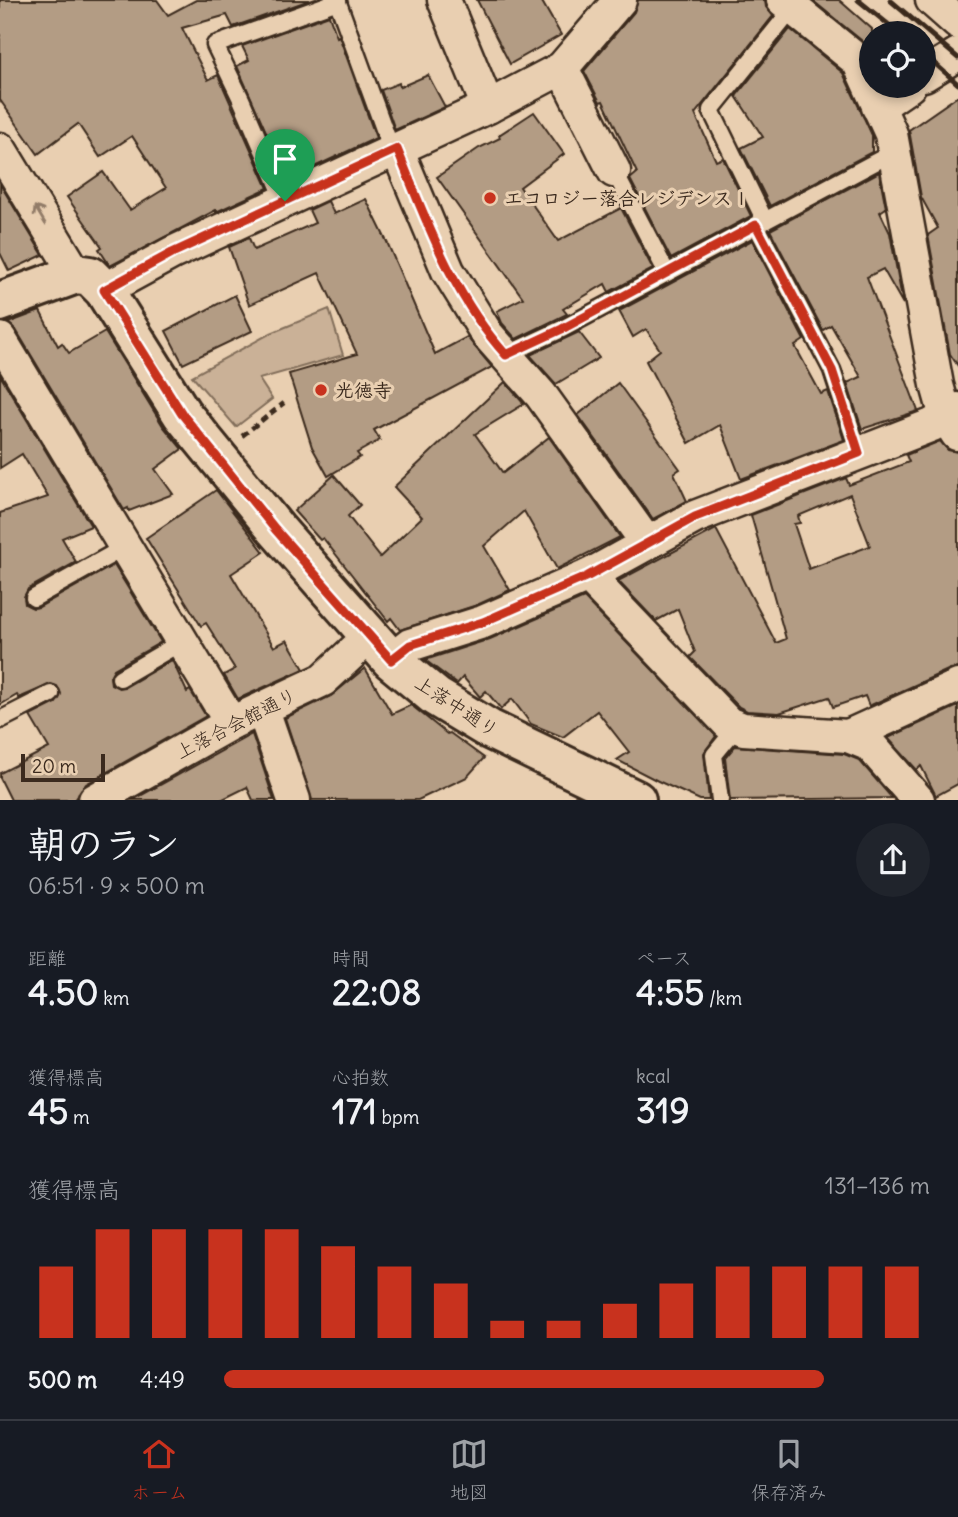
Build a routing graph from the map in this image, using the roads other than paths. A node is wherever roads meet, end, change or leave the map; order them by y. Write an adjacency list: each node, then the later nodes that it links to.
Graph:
1 (444, 0): 11 (street)
2 (620, 0): 8 (street)
3 (932, 0): 6 (street)
4 (338, 1): 14 (lane); 17 (lane)
5 (788, 4): 12 (street); 18 (lane)
6 (958, 23)
7 (958, 54): 9 (street)
8 (562, 68): 11 (street); 16 (street)
9 (936, 68)
10 (891, 98): 12 (street)
11 (488, 107): 14 (street)
12 (878, 107): 15 (street)
13 (0, 149): 20 (street, one-way to 13)
14 (394, 150): 17 (street); 23 (street)
15 (895, 151): 18 (lane); 24 (street)
16 (614, 171): 19 (lane)
17 (285, 201): 20 (street)
18 (760, 223): 19 (lane); 25 (lane)
19 (667, 273): 23 (lane)
20 (90, 282): 21 (street); 31 (street, 上落中通り)
21 (0, 302)
22 (0, 340): 27 (street)
23 (506, 355): 26 (street)
24 (954, 420): 25 (street, 上落合会館通り)
25 (859, 453): 26 (street, 上落合会館通り)
26 (648, 543): 28 (street, 上落合会館通り)
27 (125, 547): 29 (lane); 30 (street)
28 (588, 576): 31 (street, 上落合会館通り); 38 (street)
29 (33, 598)
30 (183, 641): 32 (lane); 37 (street)
31 (381, 648): 35 (street, 上落合会館通り); 40 (street, 上落中通り)
32 (120, 678)
33 (958, 686): 39 (street)
34 (51, 694): 36 (lane)
35 (263, 710): 37 (street, 上落合会館通り); 42 (street)
36 (0, 720)
37 (231, 723): 41 (street, 上落合会館通り)
38 (737, 727): 39 (street); 43 (lane)
39 (848, 736): 44 (street)
40 (612, 796)
41 (105, 797)
42 (294, 800)
43 (720, 800)
44 (918, 800)

